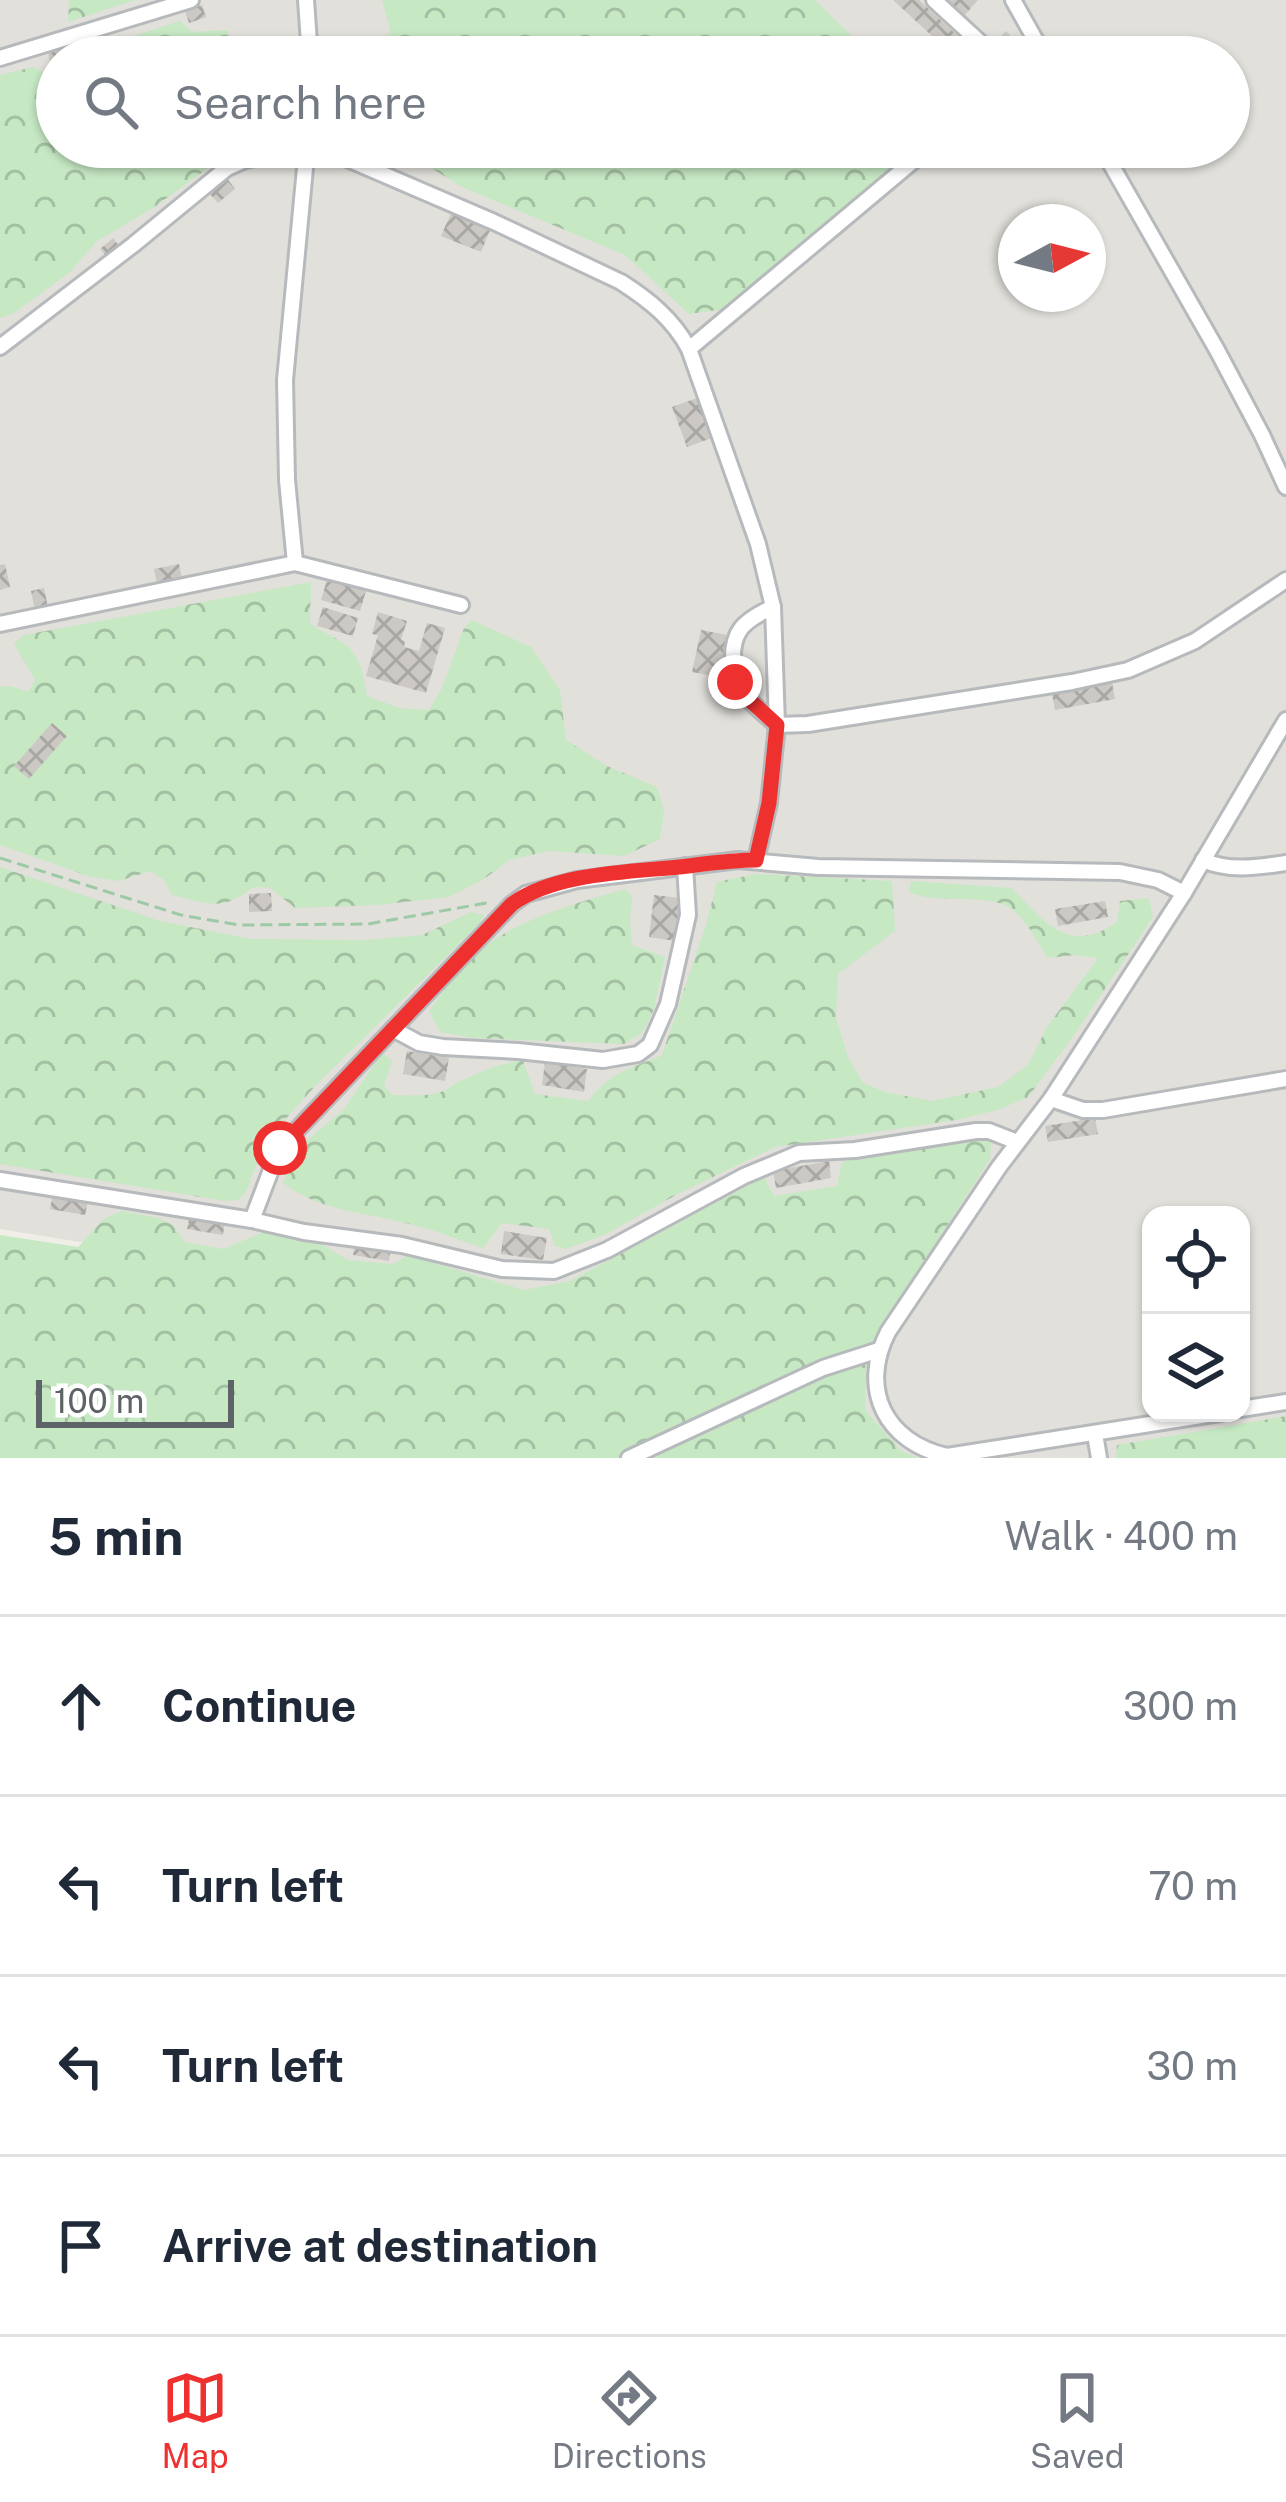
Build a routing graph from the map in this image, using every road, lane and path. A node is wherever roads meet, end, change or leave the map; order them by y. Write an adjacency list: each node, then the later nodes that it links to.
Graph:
1 (191, 0): 5 (lane)
2 (306, 0): 6 (lane)
3 (934, 0): 7 (lane)
4 (1013, 0): 8 (lane)
5 (72, 36)
6 (309, 36)
7 (973, 36)
8 (1033, 36)
9 (36, 47): 10 (lane)
10 (0, 58)
11 (227, 168): 16 (lane)
12 (305, 168): 19 (lane)
13 (369, 168): 17 (lane)
14 (905, 168): 17 (lane)
15 (1113, 168): 18 (lane)
16 (0, 347)
17 (689, 349): 22 (lane)
18 (1286, 487)
19 (295, 562): 21 (lane); 23 (lane)
20 (1286, 580): 25 (lane)
21 (461, 604)
22 (772, 607): 25 (lane); 25 (lane)
23 (0, 624)
24 (1286, 720): 28 (lane)
25 (777, 725): 27 (lane)
26 (0, 858): 32 (path)
27 (756, 860): 30 (lane); 31 (lane)
28 (1203, 860): 29 (lane); 31 (lane)
29 (1286, 863)
30 (685, 866): 32 (lane); 33 (lane)
31 (1184, 893): 35 (lane)
32 (512, 904): 33 (lane)
33 (393, 1030): 38 (lane)
34 (1286, 1079): 35 (lane)
35 (1051, 1099): 36 (lane)
36 (1017, 1142): 38 (lane); 39 (lane)
37 (0, 1180): 38 (lane)
38 (252, 1220)
39 (879, 1350): 44 (lane); 45 (lane)
40 (1286, 1402): 41 (lane)
41 (1250, 1408)
42 (1166, 1422): 43 (lane)
43 (1095, 1434): 44 (lane); 46 (lane)
44 (948, 1457)
45 (629, 1458)
46 (1099, 1458)

